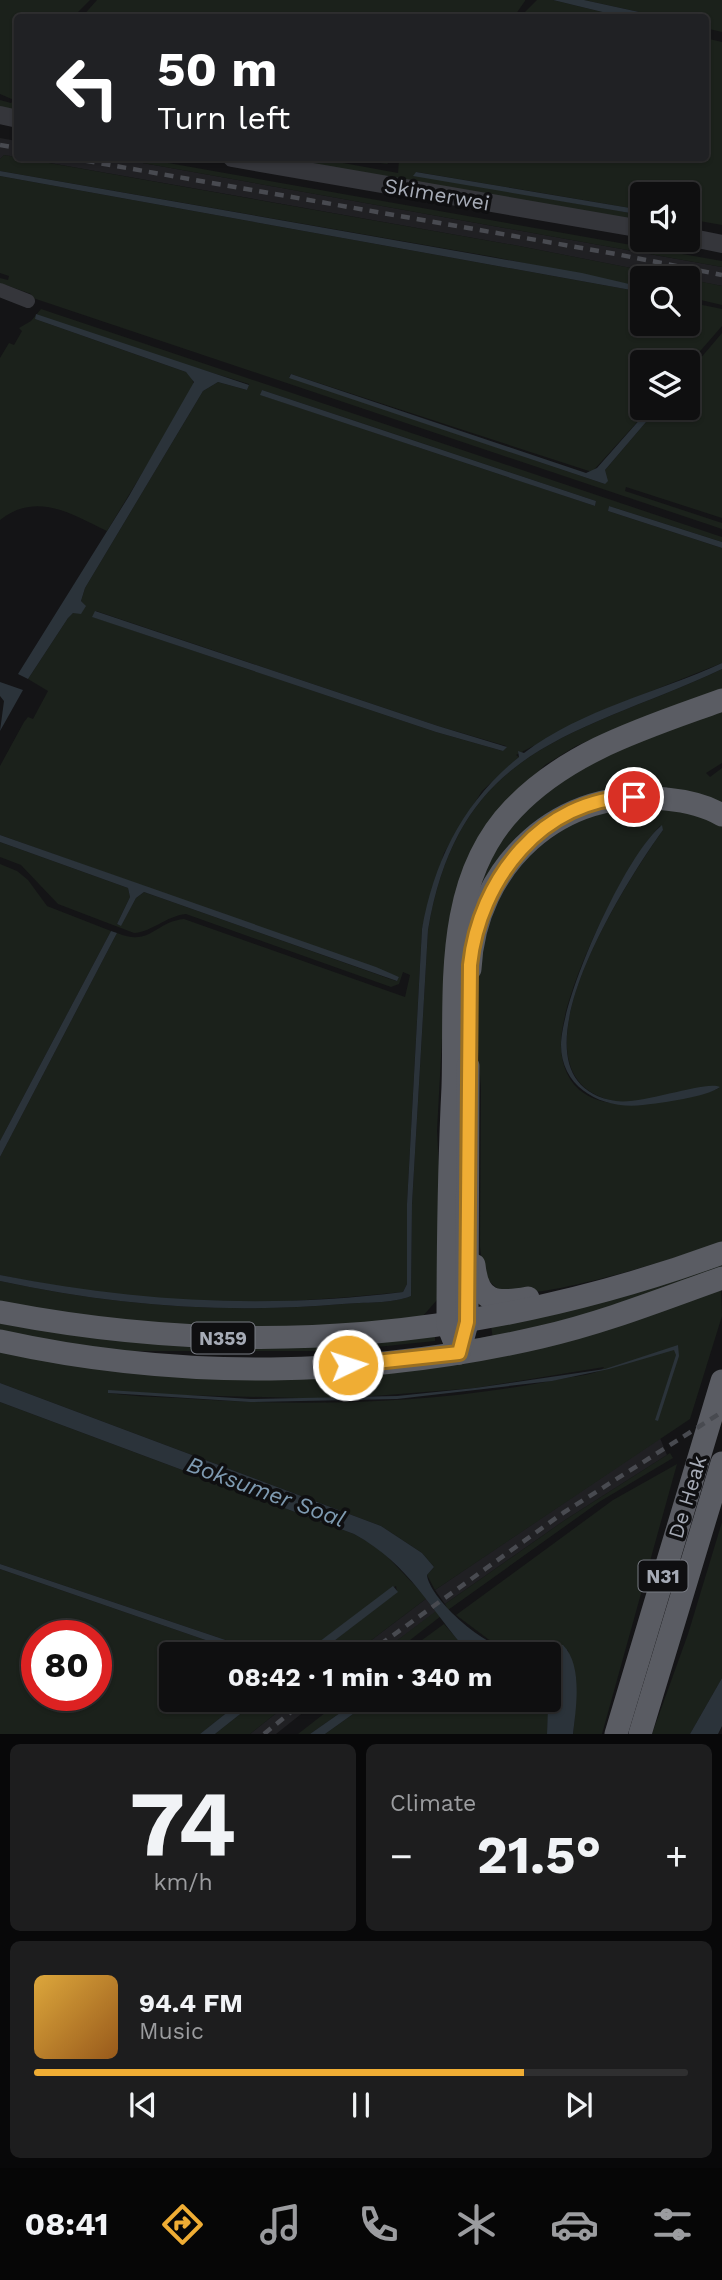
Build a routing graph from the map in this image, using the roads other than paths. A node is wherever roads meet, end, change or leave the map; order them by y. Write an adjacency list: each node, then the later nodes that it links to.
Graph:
1 (249, 161): 2 (street, Skimerwei)
2 (630, 227)
3 (700, 239): 4 (street)
4 (722, 244)
5 (0, 290): 6 (street)
6 (28, 301)
7 (722, 700): 14 (highway)
8 (722, 815): 9 (highway)
9 (467, 1237): 12 (highway); 14 (highway)
10 (722, 1253): 12 (highway, N359)
11 (722, 1278): 16 (highway, N359)
12 (569, 1301): 14 (highway, N359)
13 (0, 1312): 14 (highway, N359)
14 (457, 1324): 16 (highway)
15 (0, 1342): 16 (highway, N359)
16 (459, 1353)
17 (722, 1381): 19 (highway, De Heak / N31)
18 (720, 1474): 20 (highway, De Heak / N31)
19 (616, 1734)
20 (640, 1734)

